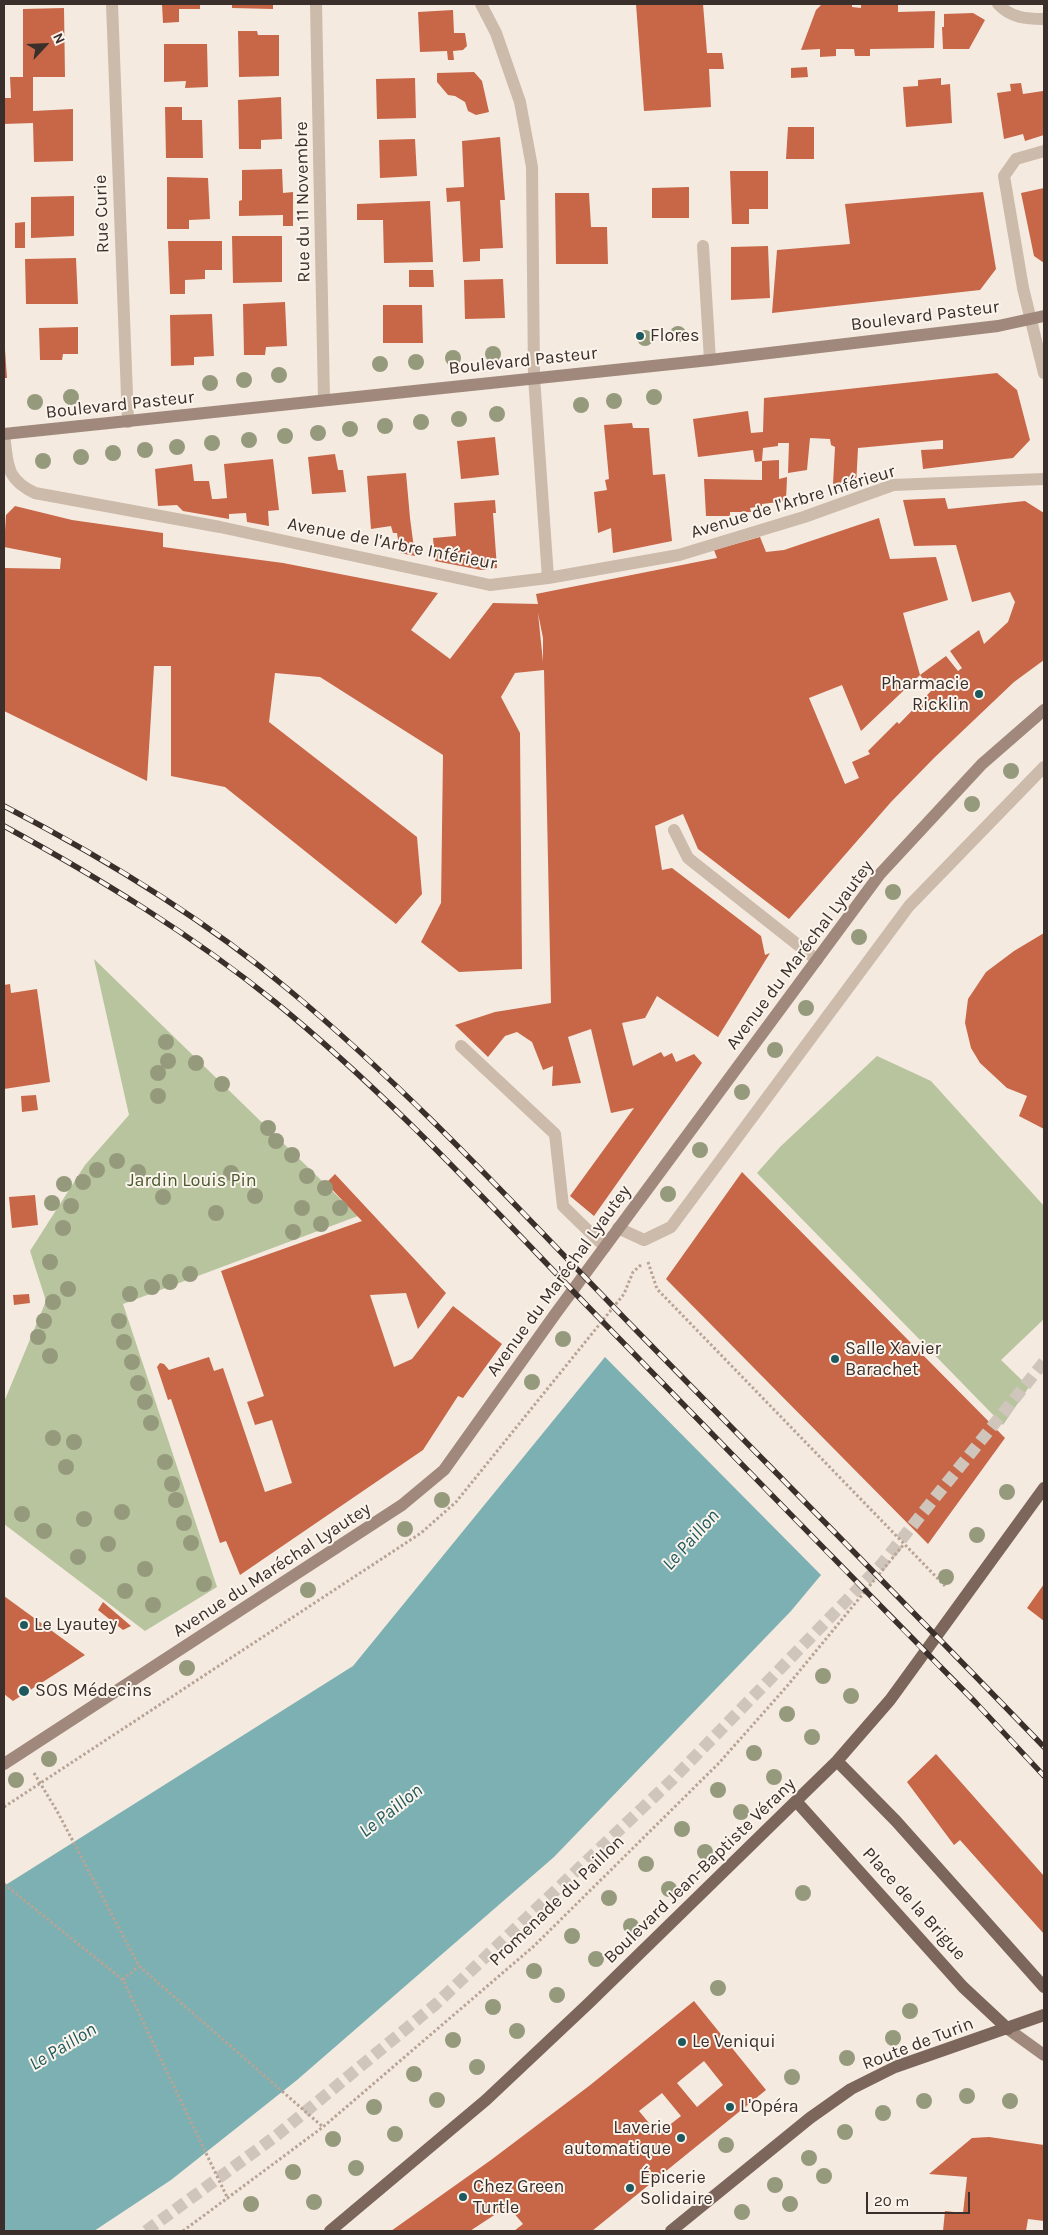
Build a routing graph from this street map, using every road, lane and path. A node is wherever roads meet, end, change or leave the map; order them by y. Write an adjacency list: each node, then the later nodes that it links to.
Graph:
1 (112, 4): 14 (street, Rue Curie)
2 (316, 4): 13 (street, Rue du 11 Novembre)
3 (481, 4): 12 (street)
4 (998, 4): 5 (street)
5 (1044, 19)
6 (1044, 151): 9 (street)
7 (703, 246): 10 (street)
8 (1044, 316): 9 (main road, Boulevard Pasteur)
9 (1031, 319): 10 (main road, Boulevard Pasteur); 11 (street)
10 (710, 360): 12 (main road, Boulevard Pasteur)
11 (1044, 373)
12 (534, 377): 13 (main road, Boulevard Pasteur); 17 (street)
13 (324, 400): 14 (main road, Boulevard Pasteur)
14 (128, 422): 15 (main road, Boulevard Pasteur)
15 (4, 434): 17 (street, Avenue de l'Arbre Inférieur)
16 (1044, 479): 17 (street, Avenue de l'Arbre Inférieur)
17 (548, 578)
18 (1044, 710): 21 (main road, Avenue du Maréchal Lyautey)
19 (1044, 767): 24 (street)
20 (674, 830): 21 (street)
21 (817, 960): 23 (main road, Avenue du Maréchal Lyautey)
22 (461, 1046): 25 (street)
23 (618, 1228): 24 (street); 25 (main road, Avenue du Maréchal Lyautey)
24 (644, 1240): 27 (path)
25 (605, 1247): 30 (main road, Avenue du Maréchal Lyautey)
26 (1044, 1488): 28 (main road, Boulevard Jean-Baptiste Vérany)
27 (904, 1544): 28 (path); 40 (path, Promenade du Paillon)
28 (960, 1602): 29 (main road, Boulevard Jean-Baptiste Vérany)
29 (837, 1761): 32 (main road, Boulevard Jean-Baptiste Vérany); 36 (main road)
30 (4, 1764)
31 (40, 1783): 34 (path)
32 (796, 1801): 38 (main road, Place de la Brigue); 43 (main road, Boulevard Jean-Baptiste Vérany)
33 (4, 1884): 35 (path)
34 (139, 1966): 35 (path); 40 (path)
35 (123, 1980): 41 (path)
36 (1044, 1987)
37 (1044, 2015): 38 (main road, Route de Turin)
38 (1008, 2029): 39 (main road); 44 (main road, Route de Turin)
39 (1044, 2055)
40 (323, 2127): 41 (path, Promenade du Paillon)
41 (228, 2198): 42 (path, Promenade du Paillon)
42 (183, 2231)
43 (330, 2231)
44 (671, 2231)

